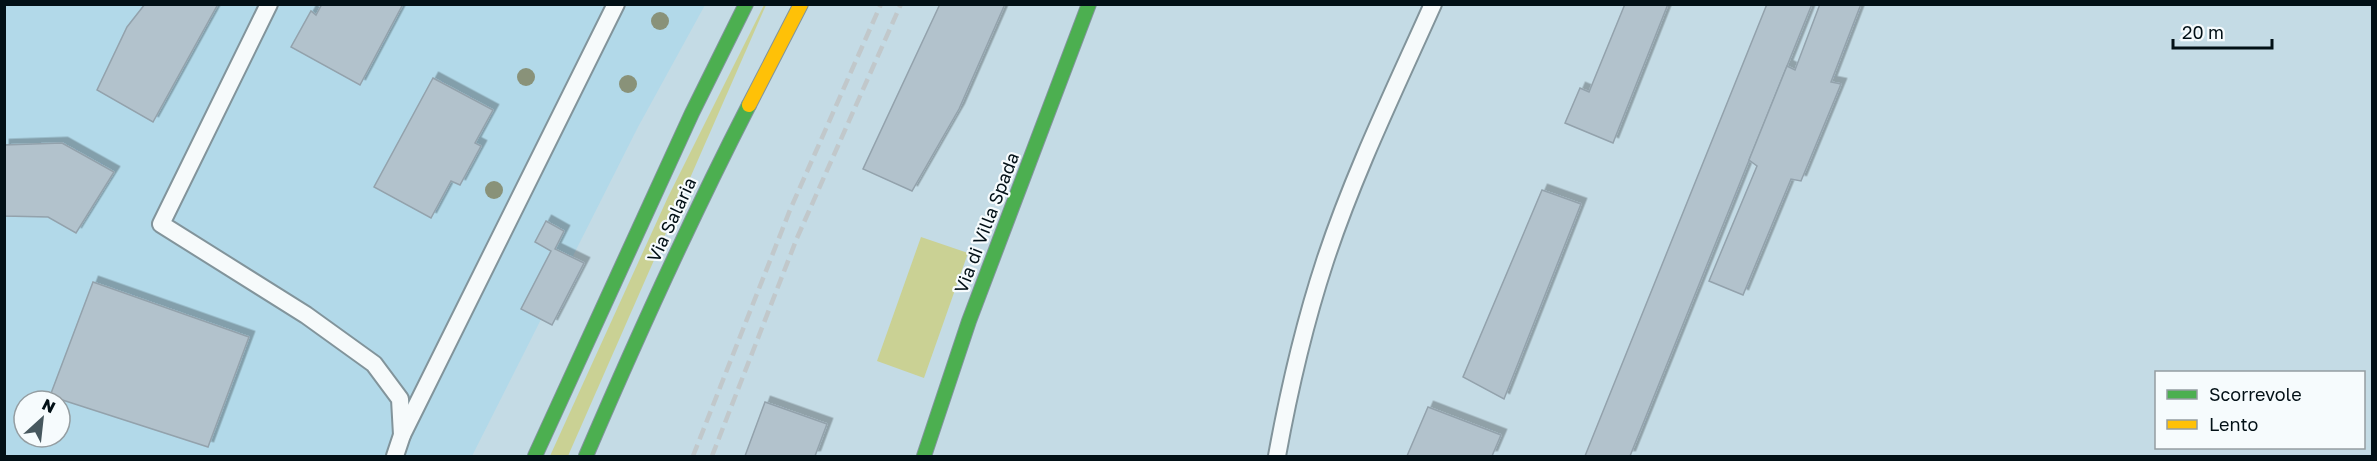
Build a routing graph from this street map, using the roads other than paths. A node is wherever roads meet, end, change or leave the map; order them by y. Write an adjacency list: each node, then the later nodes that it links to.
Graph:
1 (269, 4): 7 (lane)
2 (616, 4): 7 (lane)
3 (746, 4): 9 (main road, Via Salaria)
4 (801, 4): 10 (main road, Via Salaria)
5 (1089, 4): 11 (main road, Via di Villa Spada)
6 (1433, 4): 12 (lane)
7 (402, 435): 8 (lane)
8 (395, 456)
9 (535, 456)
10 (586, 456)
11 (924, 456)
12 (1277, 456)

